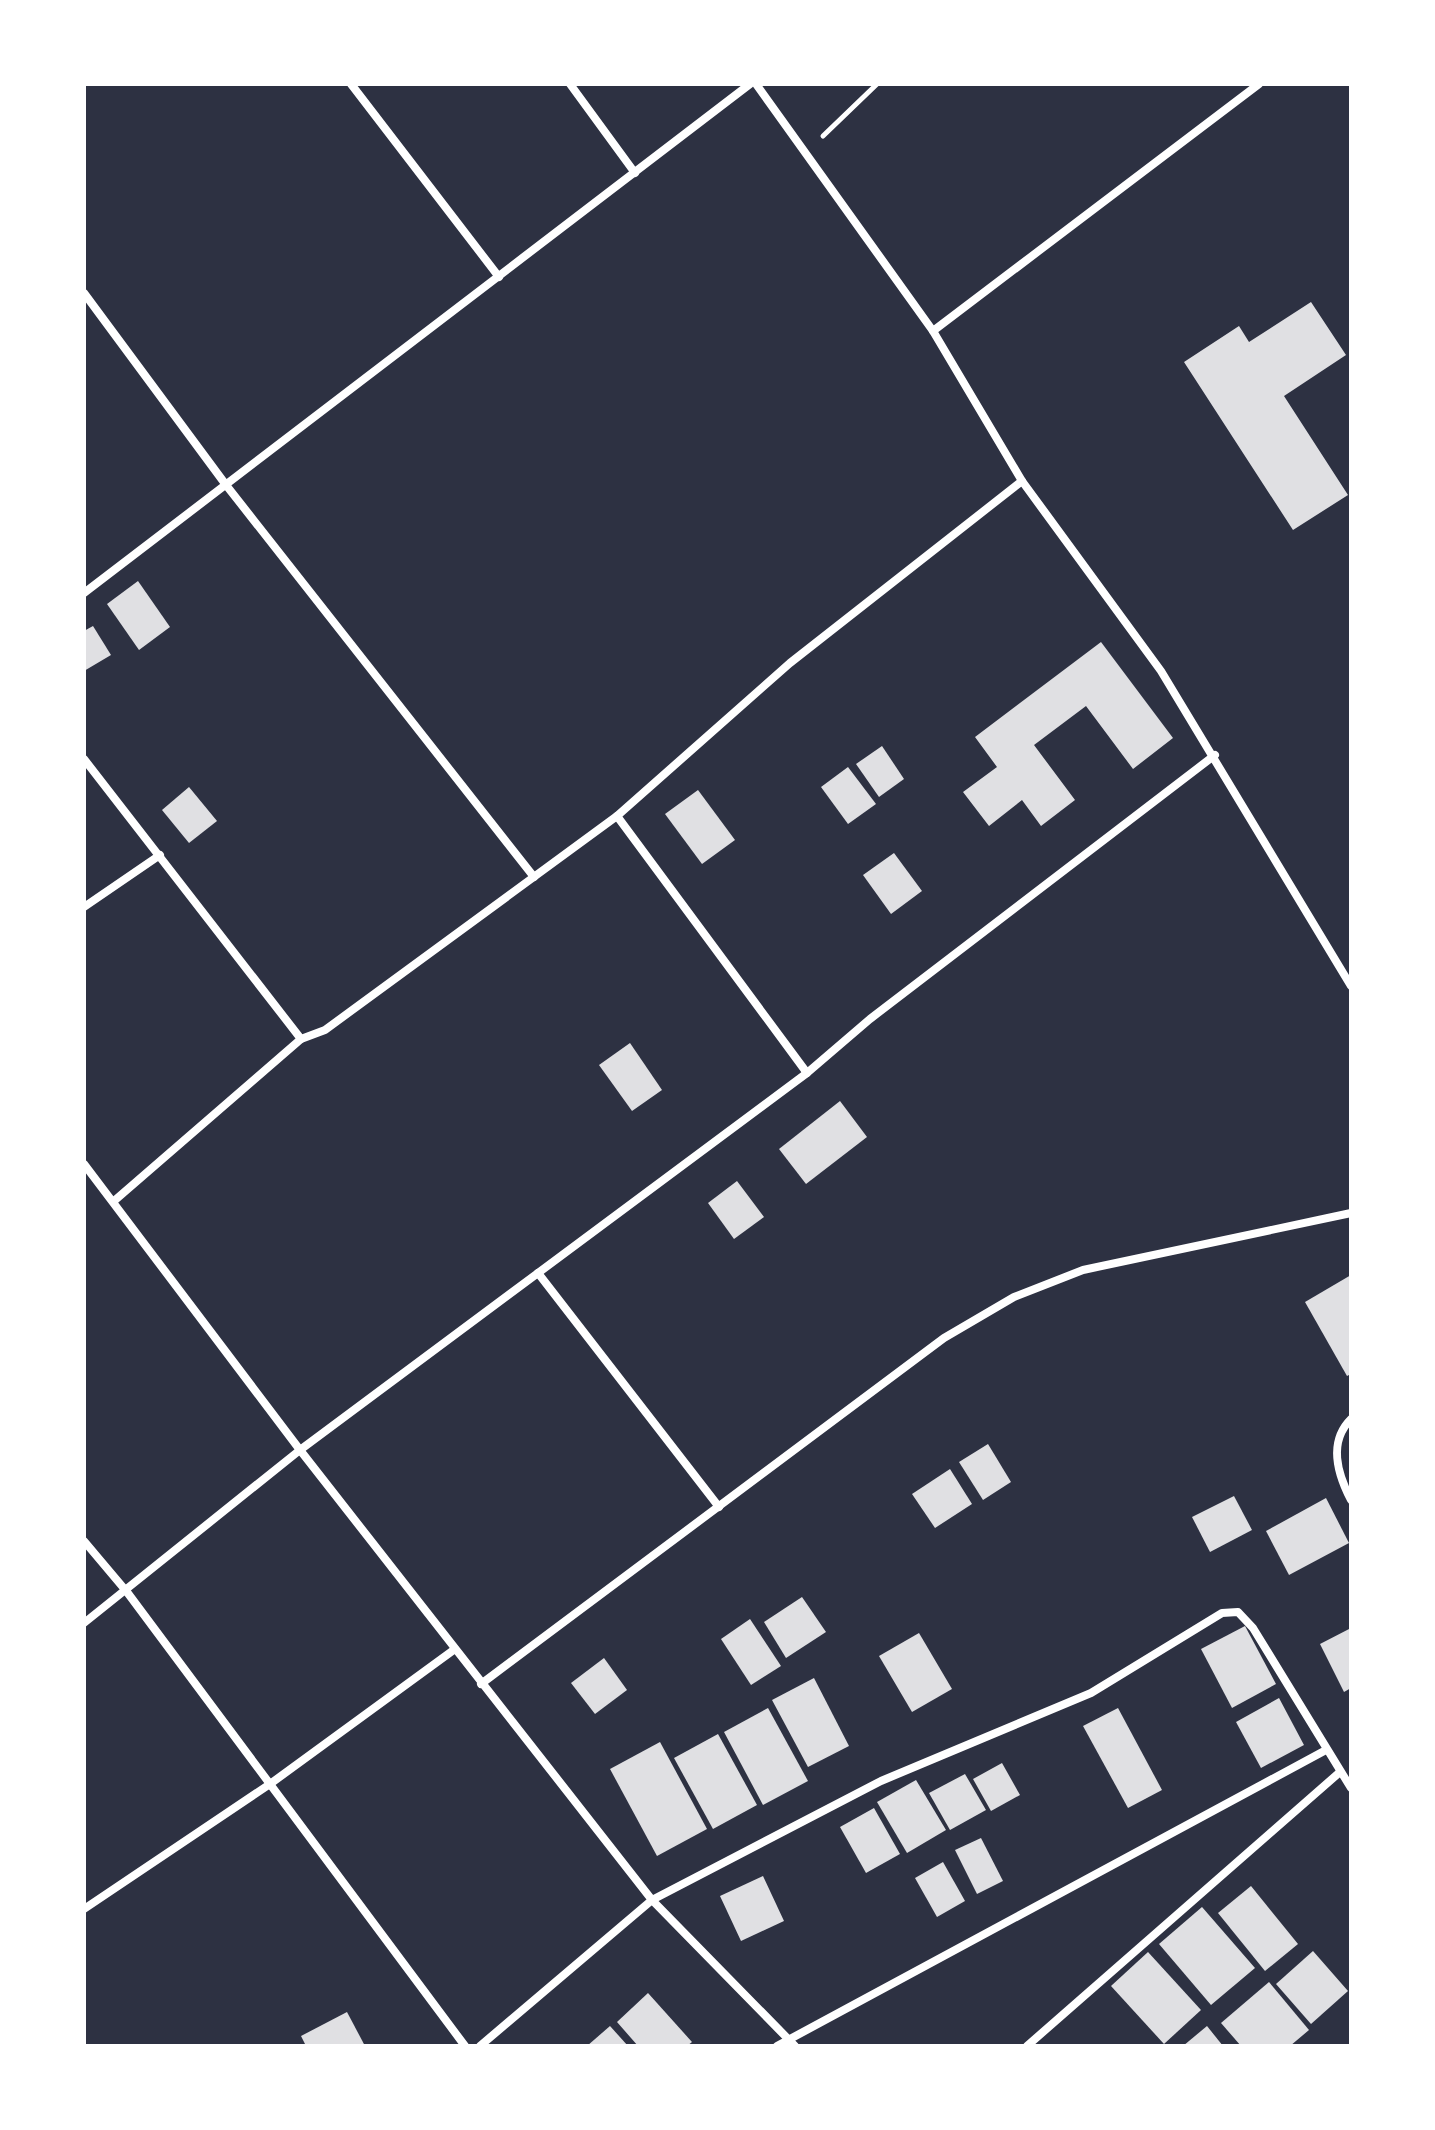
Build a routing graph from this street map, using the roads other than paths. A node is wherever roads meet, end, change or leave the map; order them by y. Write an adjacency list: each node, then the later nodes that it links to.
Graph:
1 (351, 84): 6 (street)
2 (570, 84): 5 (street)
3 (753, 84): 5 (street); 8 (street)
4 (1259, 84): 8 (street)
5 (635, 173): 6 (street)
6 (499, 277): 10 (street)
7 (84, 293): 10 (street)
8 (933, 331): 9 (street)
9 (1022, 481): 12 (street); 14 (street)
10 (226, 485): 11 (street); 16 (street)
11 (84, 593)
12 (1215, 755): 18 (street); 20 (street)
13 (84, 759): 15 (street)
14 (617, 816): 16 (street); 20 (street)
15 (160, 855): 17 (street); 19 (street)
16 (534, 877): 19 (street)
17 (84, 907)
18 (1351, 986)
19 (301, 1039): 22 (street)
20 (807, 1073): 24 (street)
21 (84, 1164): 22 (street)
22 (114, 1201): 26 (street)
23 (1351, 1213): 28 (street)
24 (538, 1273): 26 (street); 28 (street)
25 (1351, 1419): 27 (street)
26 (300, 1450): 30 (street); 32 (street)
27 (1351, 1500)
28 (719, 1507): 33 (street)
29 (84, 1541): 30 (street)
30 (127, 1592): 31 (street); 36 (street)
31 (84, 1623)
32 (455, 1649): 33 (street); 36 (street)
33 (481, 1684): 38 (street)
34 (1326, 1750): 35 (street); 38 (street); 40 (street)
35 (1340, 1772): 37 (street); 45 (street)
36 (270, 1784): 39 (street); 41 (street)
37 (1351, 1788)
38 (652, 1900): 40 (street); 42 (street)
39 (84, 1909)
40 (787, 2038): 43 (street); 44 (street)
41 (465, 2046)
42 (480, 2046)
43 (777, 2046)
44 (795, 2046)
45 (1027, 2046)

